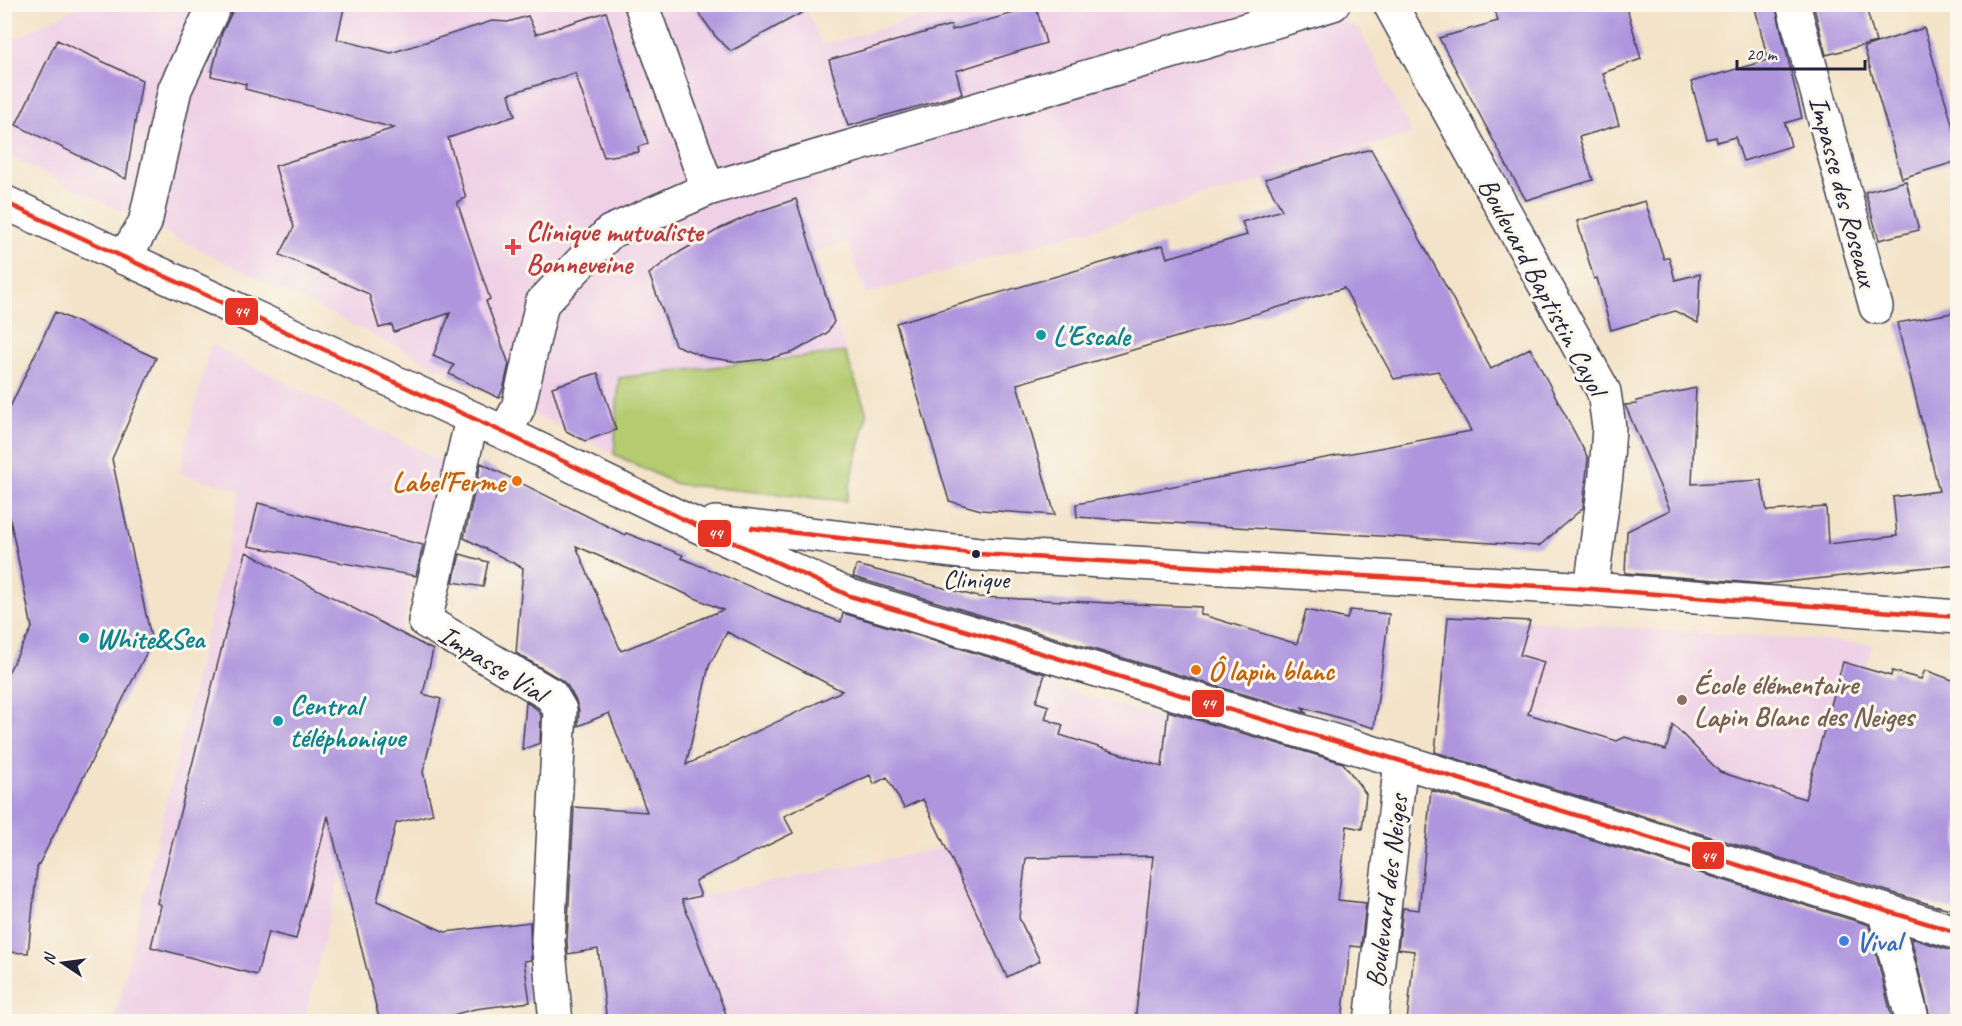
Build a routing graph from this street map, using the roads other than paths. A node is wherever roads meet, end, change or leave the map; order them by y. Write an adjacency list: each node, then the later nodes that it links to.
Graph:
1 (215, 4): 8 (street)
2 (641, 4): 6 (street)
3 (1334, 4): 6 (street)
4 (1390, 4): 13 (street, Boulevard Baptistin Cayol)
5 (1793, 4): 9 (street, Impasse des Roseaux)
6 (708, 189): 11 (street)
7 (4, 202): 8 (street)
8 (124, 258): 10 (street)
9 (1876, 307)
10 (472, 419): 11 (street); 18 (street, Impasse Vial)
11 (505, 433): 12 (street)
12 (685, 520): 13 (street); 15 (street)
13 (1591, 589): 14 (street)
14 (1958, 617)
15 (1401, 761): 16 (street); 19 (street, Boulevard des Neiges)
16 (1884, 910): 17 (street); 20 (street)
17 (1958, 933)
18 (555, 1022)
19 (1371, 1022)
20 (1913, 1022)

